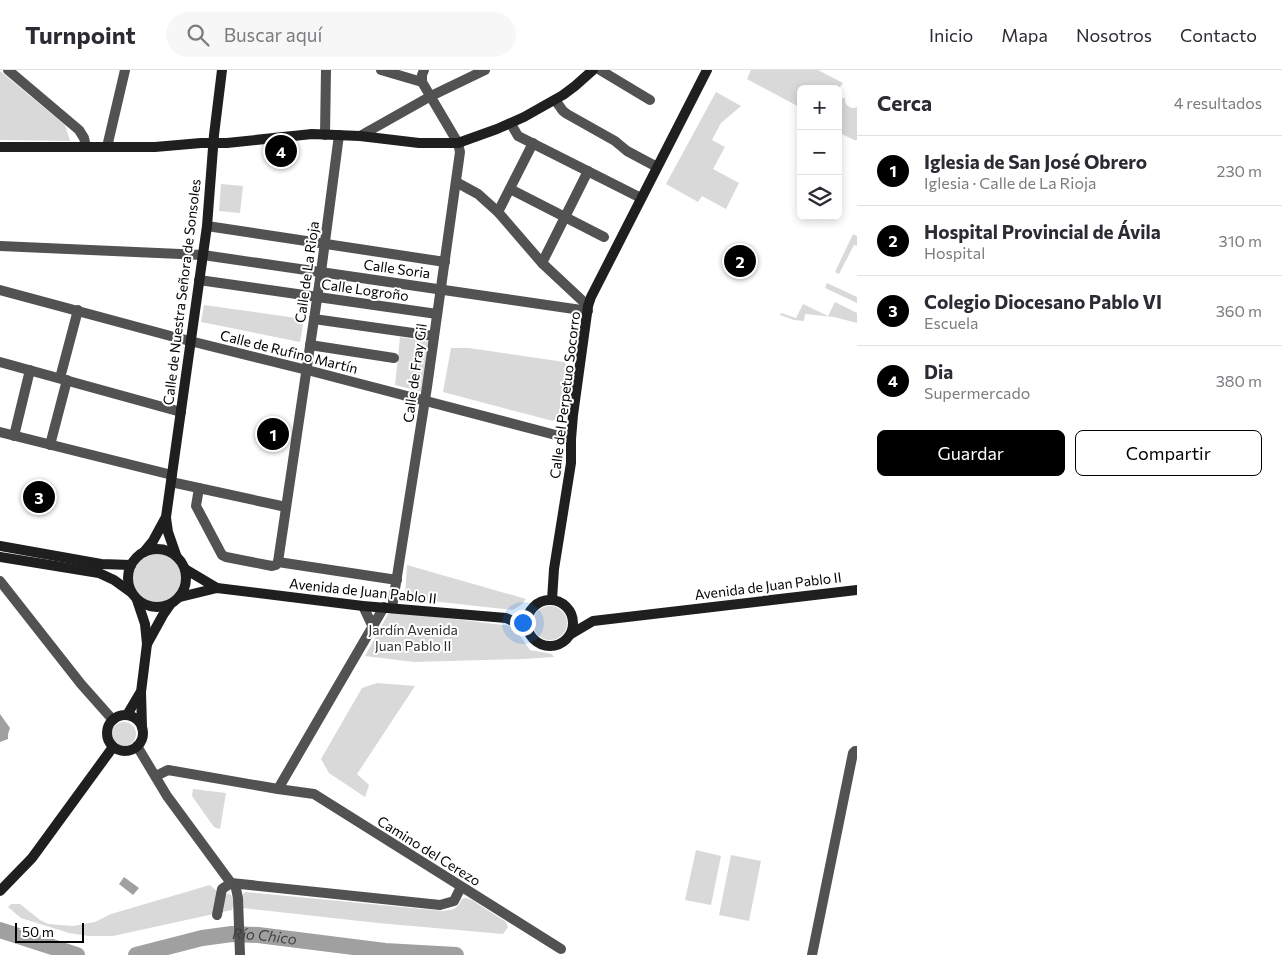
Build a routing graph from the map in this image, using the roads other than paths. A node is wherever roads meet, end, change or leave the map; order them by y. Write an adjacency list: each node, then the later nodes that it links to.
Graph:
1 (8, 70): 23 (street)
2 (124, 70): 24 (street)
3 (222, 70): 21 (street, Calle de Nuestra Señora de Sonsoles)
4 (326, 70): 16 (street)
5 (381, 70): 11 (street)
6 (424, 70): 11 (street)
7 (485, 70): 12 (street)
8 (593, 70): 13 (street)
9 (600, 70): 14 (street)
10 (708, 70): 25 (street, Calle del Perpetuo Socorro)
11 (422, 82): 12 (street)
12 (431, 96): 18 (street); 19 (street)
13 (555, 100): 15 (street); 25 (street)
14 (650, 100)
15 (511, 124): 19 (street); 20 (street)
16 (325, 135): 17 (street); 21 (street)
17 (339, 135): 18 (street); 34 (street, Calle de La Rioja)
18 (360, 136): 19 (street)
19 (458, 143): 27 (street, Calle de Fray Gil)
20 (533, 143): 26 (street); 28 (street)
21 (213, 144): 24 (street); 32 (street, Calle de Nuestra Señora de Sonsoles)
22 (0, 147): 23 (street)
23 (86, 148): 24 (street)
24 (107, 148)
25 (657, 167): 29 (street, Calle del Perpetuo Socorro)
26 (588, 171): 29 (street); 31 (street)
27 (456, 182): 30 (street); 37 (street, Calle de Fray Gil)
28 (510, 189): 30 (street); 31 (street)
29 (641, 198): 44 (street, Calle del Perpetuo Socorro)
30 (498, 212): 38 (street)
31 (565, 217): 33 (street); 38 (street)
32 (207, 226): 34 (street); 36 (street, Calle de Nuestra Señora de Sonsoles)
33 (604, 237)
34 (325, 244): 37 (street); 39 (street, Calle de La Rioja)
35 (0, 246): 36 (street, Calle Soria)
36 (203, 254): 39 (street, Calle Soria); 40 (street, Calle de Nuestra Señora de Sonsoles)
37 (445, 262): 41 (street, Calle de Fray Gil)
38 (542, 263): 44 (street)
39 (321, 272): 41 (street, Calle Soria); 43 (street, Calle de La Rioja)
40 (199, 280): 43 (street, Calle Logroño); 49 (street, Calle de Nuestra Señora de Sonsoles)
41 (441, 289): 44 (street, Calle Soria); 46 (street, Calle de Fray Gil)
42 (0, 290): 45 (street, Calle de Rufino Martín)
43 (317, 298): 46 (street, Calle Logroño); 47 (street, Calle de La Rioja)
44 (588, 309): 60 (street, Calle del Perpetuo Socorro)
45 (78, 310): 49 (street, Calle de Rufino Martín); 55 (street)
46 (438, 314): 48 (street, Calle de Fray Gil)
47 (314, 319): 48 (street); 50 (street, Calle de La Rioja)
48 (434, 336): 56 (street, Calle de Fray Gil)
49 (191, 341): 54 (street, Calle de Rufino Martín); 57 (street, Calle de Nuestra Señora de Sonsoles)
50 (310, 345): 51 (street); 54 (street, Calle de La Rioja)
51 (394, 358)
52 (0, 362): 53 (street)
53 (30, 370): 55 (street); 59 (street)
54 (306, 370): 56 (street, Calle de Rufino Martín); 64 (street, Calle de La Rioja)
55 (63, 379): 57 (street); 61 (street)
56 (425, 401): 60 (street, Calle de Rufino Martín); 73 (street, Calle de Fray Gil)
57 (181, 412): 62 (street, Calle de Nuestra Señora de Sonsoles)
58 (0, 432): 59 (street)
59 (14, 436): 61 (street)
60 (571, 439): 79 (street, Calle del Perpetuo Socorro)
61 (50, 445): 62 (street)
62 (171, 478): 63 (street); 65 (street, Calle de Nuestra Señora de Sonsoles)
63 (199, 488): 64 (street); 70 (street, Avenida de Juan Pablo II)
64 (286, 507): 70 (street, Calle de La Rioja)
65 (166, 517): 67 (street, Calle de Nuestra Señora de Sonsoles); 68 (street, Calle de Nuestra Señora de Sonsoles)
66 (0, 546): 71 (street)
67 (144, 552): 68 (street); 71 (street)
68 (176, 555): 72 (street)
69 (0, 557): 77 (street)
70 (278, 562): 73 (street, Avenida de Juan Pablo II)
71 (131, 565): 77 (street)
72 (185, 569): 75 (street, Avenida de Juan Pablo II); 78 (street)
73 (397, 580): 82 (street, Calle de Fray Gil)
74 (0, 581): 93 (street)
75 (217, 588): 78 (street, Avenida de Juan Pablo II); 81 (street, Avenida de Juan Pablo II)
76 (857, 590): 86 (street, Avenida de Juan Pablo II)
77 (134, 596): 80 (street); 90 (street)
78 (180, 597): 80 (street)
79 (552, 600): 83 (street); 84 (street)
80 (170, 605): 90 (street)
81 (363, 606): 82 (street, Avenida de Juan Pablo II); 87 (street)
82 (388, 607): 85 (street, Avenida de Juan Pablo II); 87 (street)
83 (529, 613): 85 (street, Avenida de Juan Pablo II); 88 (street)
84 (572, 615): 86 (street, Avenida de Juan Pablo II); 89 (street)
85 (506, 618): 88 (street, Avenida de Juan Pablo II)
86 (593, 621): 89 (street, Avenida de Juan Pablo II)
87 (372, 625): 99 (street)
88 (527, 627): 89 (street)
89 (571, 634)
90 (147, 644): 91 (street)
91 (141, 692): 92 (street); 94 (street)
92 (127, 716): 93 (street); 94 (street)
93 (113, 720): 96 (street)
94 (142, 727): 95 (street)
95 (138, 746): 96 (street); 98 (street)
96 (114, 747): 102 (street)
97 (856, 751): 106 (street)
98 (156, 776): 99 (street); 100 (street)
99 (278, 790): 101 (street, Camino del Cerezo)
100 (233, 884): 101 (street); 103 (street); 105 (street)
101 (461, 888): 104 (street, Camino del Cerezo)
102 (0, 891)
103 (217, 915)
104 (561, 949)
105 (240, 955)
106 (812, 955)

